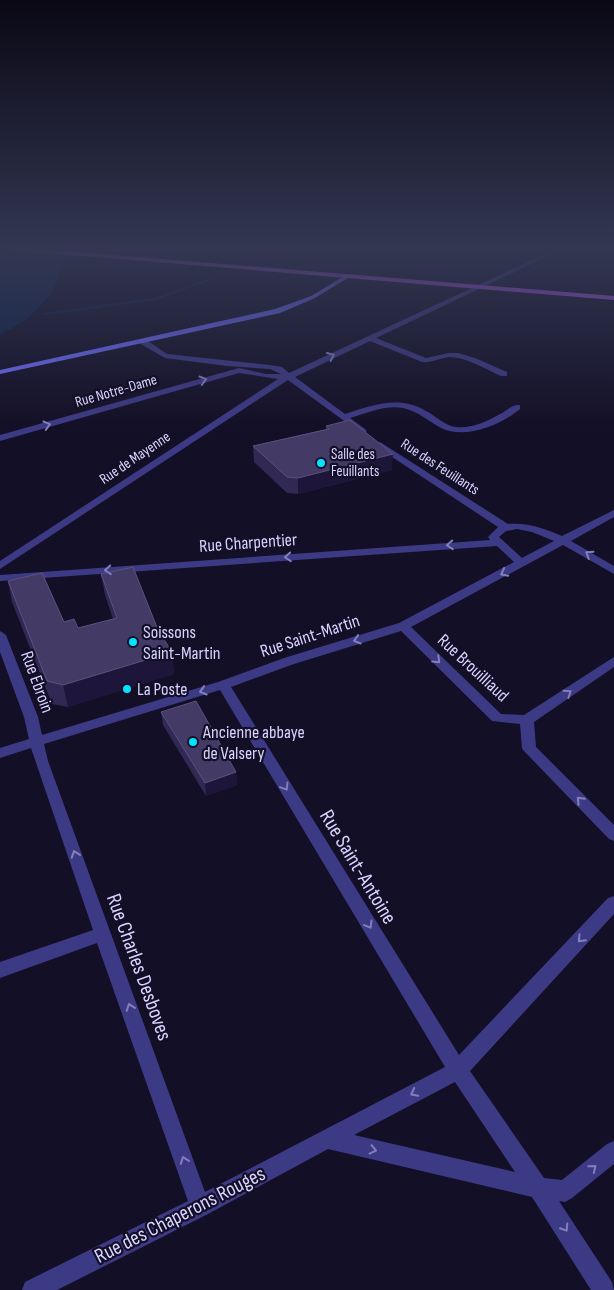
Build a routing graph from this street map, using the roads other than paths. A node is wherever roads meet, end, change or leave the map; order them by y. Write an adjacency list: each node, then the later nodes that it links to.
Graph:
1 (284, 308): 4 (main road)
2 (433, 308): 3 (street, Rue de Mayenne)
3 (369, 338): 8 (street); 9 (street, Rue de Mayenne, one-way to 3)
4 (142, 341): 5 (street, Rue des Feuillants); 7 (main road)
5 (227, 364): 6 (street, Rue des Feuillants); 9 (street, Rue des Feuillants)
6 (239, 370): 9 (street, Rue des Feuillants); 12 (street, Rue Notre-Dame, one-way to 6)
7 (0, 372)
8 (504, 374)
9 (287, 377): 11 (street, Rue des Feuillants); 18 (street, Rue de Mayenne)
10 (517, 407): 11 (street)
11 (344, 416): 14 (street, Rue des Feuillants)
12 (0, 438)
13 (614, 513): 15 (street, Rue Saint-Martin)
14 (506, 527): 15 (street); 16 (street)
15 (562, 540): 17 (street, Rue Saint-Martin); 19 (street, one-way to 15)
16 (498, 543): 17 (street); 20 (street, Rue Charpentier, one-way to 20)
17 (522, 563): 21 (street, Rue Saint-Martin, one-way to 21)
18 (0, 566)
19 (614, 571)
20 (0, 578)
21 (403, 626): 24 (street, Rue Saint-Martin, one-way to 24); 25 (street, Rue Brouilliaud, one-way to 25)
22 (0, 635): 26 (street, Rue Ebroin)
23 (614, 661): 25 (street, one-way to 23)
24 (223, 685): 26 (street, Rue Saint-Martin, one-way to 26); 32 (street, Rue Saint-Antoine, one-way to 32)
25 (527, 720): 28 (street, one-way to 25)
26 (37, 742): 27 (street, Rue Saint-Martin); 30 (street, Rue Charles Desboves, one-way to 26)
27 (0, 753)
28 (614, 835)
29 (614, 903): 32 (street, Rue des Chaperons Rouges, one-way to 32)
30 (104, 933): 31 (street); 36 (street, Rue Charles Desboves, one-way to 30)
31 (0, 970)
32 (458, 1070): 33 (street, Rue des Chaperons Rouges, one-way to 33); 35 (street, Rue Saint-Antoine)
33 (326, 1139): 35 (street, one-way to 35); 36 (street, Rue des Chaperons Rouges)
34 (614, 1151): 35 (street, one-way to 34)
35 (538, 1188): 38 (street, Rue Saint-Antoine, one-way to 38)
36 (200, 1206): 37 (street, Rue des Chaperons Rouges)
37 (33, 1290)
38 (604, 1290)

